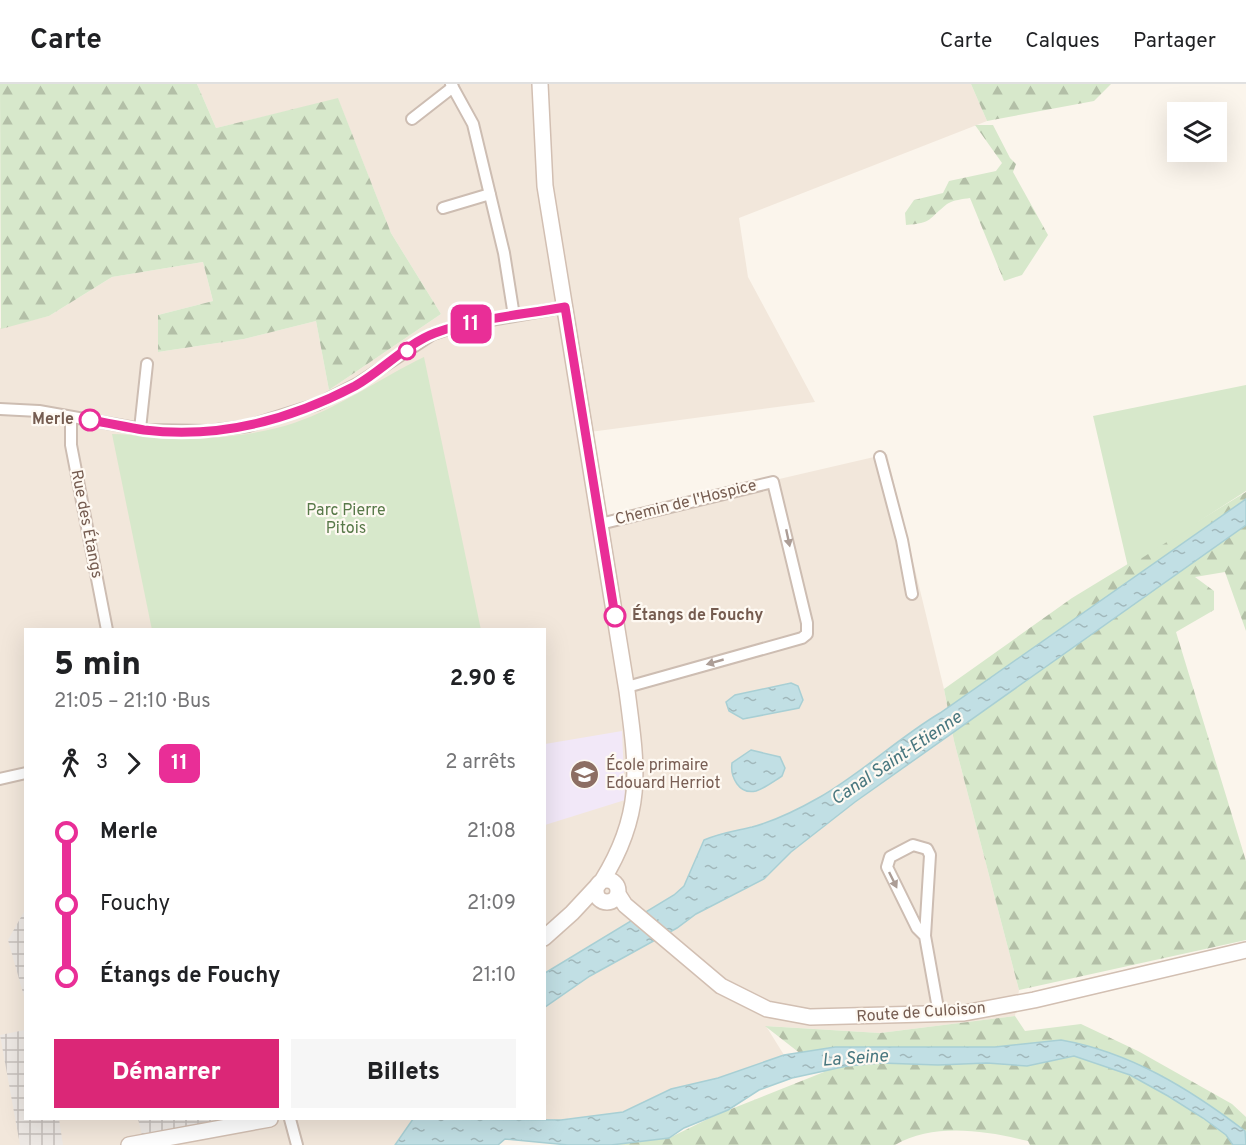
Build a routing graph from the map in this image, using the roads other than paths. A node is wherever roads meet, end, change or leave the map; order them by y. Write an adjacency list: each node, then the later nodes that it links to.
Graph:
1 (540, 84): 6 (street)
2 (452, 85): 3 (street); 4 (street)
3 (412, 119)
4 (490, 194): 5 (street); 7 (street)
5 (443, 208)
6 (565, 307): 7 (street); 13 (street)
7 (514, 316): 11 (street)
8 (147, 364): 11 (street)
9 (0, 409): 10 (street)
10 (71, 417): 11 (street); 15 (street, Rue des Étangs)
11 (140, 429)
12 (880, 457): 14 (street)
13 (600, 524): 16 (street); 16 (street, Chemin de l'Hospice, one-way to 16)
14 (912, 594)
15 (107, 628)
16 (627, 687): 19 (street)
17 (24, 773): 18 (street)
18 (0, 779)
19 (613, 895): 20 (street); 23 (street, Route de Culoison)
20 (546, 936)
21 (925, 936): 21 (street, one-way to 21); 23 (street)
22 (1246, 950): 23 (street, Route de Culoison)
23 (939, 1014)
24 (265, 1120): 26 (street)
25 (290, 1120): 27 (street)
26 (129, 1145)
27 (297, 1145)

